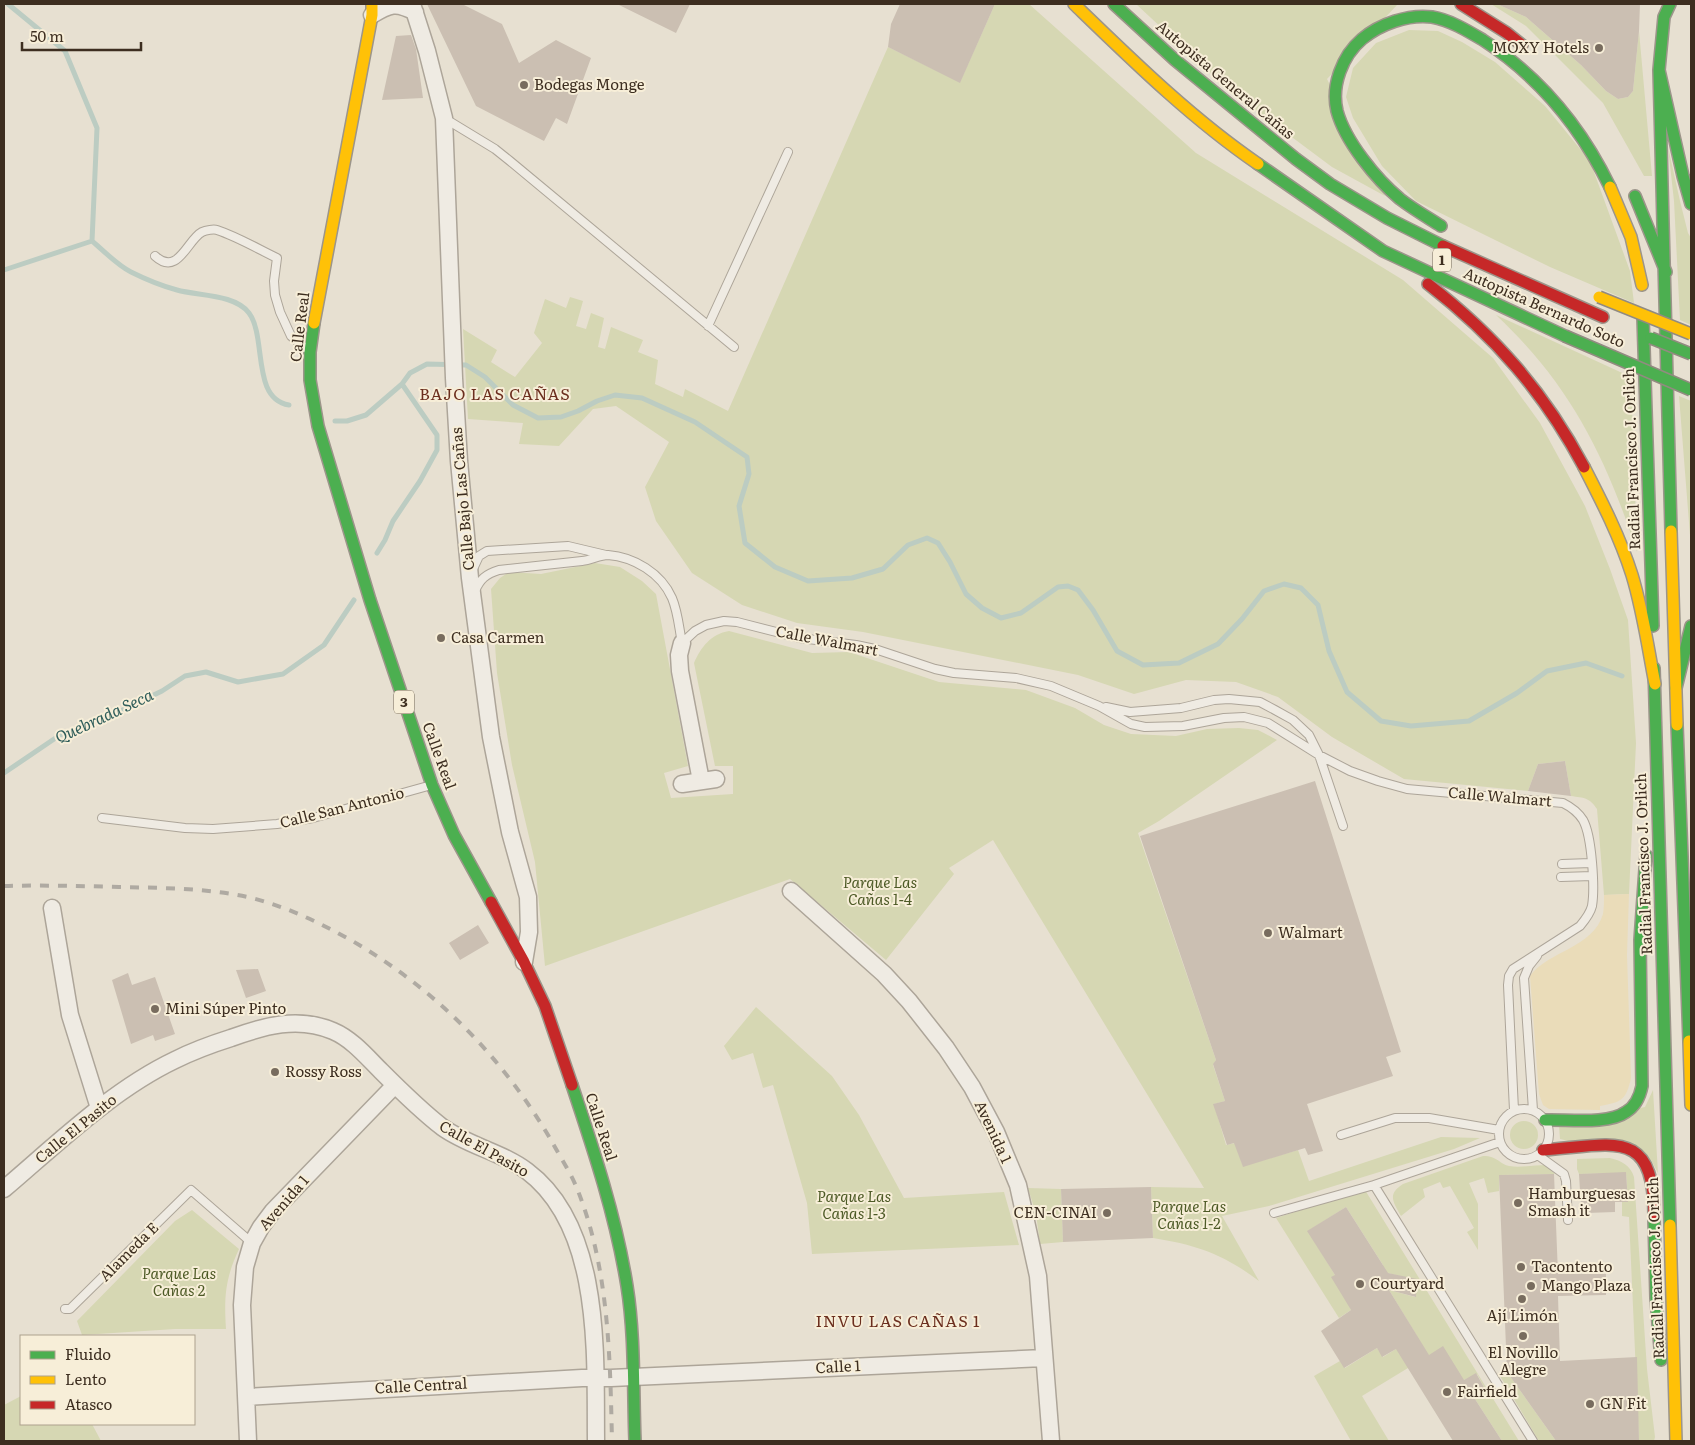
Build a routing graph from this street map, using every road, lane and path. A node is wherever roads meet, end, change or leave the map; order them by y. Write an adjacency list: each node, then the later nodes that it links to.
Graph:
1 (1074, 4): 13 (main road, 1)
2 (1114, 4): 12 (main road, Autopista General Cañas / 1)
3 (1461, 4): 8 (main road)
4 (1670, 4): 9 (main road)
5 (413, 8): 6 (street); 10 (street, Calle Bajo Las Cañas)
6 (372, 9): 30 (main road, Calle Real / 3)
7 (1654, 13): 9 (main road)
8 (1532, 54)
9 (1659, 70): 17 (main road); 22 (main road)
10 (444, 118): 25 (lane); 35 (street, Calle Bajo Las Cañas)
11 (788, 152): 25 (lane)
12 (1296, 159): 15 (main road, Autopista General Cañas / 1); 19 (main road, Autopista General Cañas / 1)
13 (1285, 182): 18 (main road, 1); 20 (main road, Autopista Bernardo Soto / 1)
14 (1630, 184): 22 (main road)
15 (1365, 193)
16 (1386, 202): 39 (main road, Radial Francisco J. Orlich)
17 (1691, 204)
18 (1347, 213)
19 (1387, 218): 24 (main road, Autopista Bernardo Soto / 1)
20 (1383, 251): 33 (main road, Autopista Bernardo Soto / 1, bridge); 39 (main road)
21 (155, 256): 30 (lane)
22 (1666, 272): 40 (main road)
23 (1595, 295): 27 (main road, bridge)
24 (1607, 319)
25 (708, 326): 29 (lane)
26 (1630, 328): 31 (main road, Autopista Bernardo Soto, bridge)
27 (1691, 334)
28 (1629, 344): 32 (main road, Autopista Bernardo Soto)
29 (734, 346)
30 (310, 352): 45 (main road, Calle Real / 3)
31 (1691, 354)
32 (1682, 366)
33 (1691, 390)
34 (607, 555): 35 (lane); 36 (lane); 38 (lane)
35 (470, 578): 36 (street, Calle Bajo Las Cañas)
36 (473, 595): 55 (street, Calle Bajo Las Cañas)
37 (1691, 626): 40 (main road)
38 (682, 643): 41 (lane, Calle Walmart); 44 (street)
39 (1655, 684): 42 (main road, Radial Francisco J. Orlich)
40 (1676, 688): 57 (main road)
41 (1099, 706): 43 (lane, Calle Walmart); 43 (lane, Calle Walmart)
42 (1655, 722): 61 (main road); 81 (main road, Radial Francisco J. Orlich)
43 (1319, 755): 47 (lane); 48 (lane, Calle Walmart)
44 (682, 784)
45 (432, 785): 46 (lane, Calle San Antonio); 55 (main road, Calle Real / 3)
46 (102, 818)
47 (1343, 826)
48 (1591, 863): 49 (lane); 50 (lane, Calle Walmart)
49 (1562, 864)
50 (1592, 876): 51 (lane); 54 (lane, Calle Walmart)
51 (1561, 877)
52 (791, 891): 72 (street, Avenida 1)
53 (52, 908): 58 (street)
54 (1541, 950): 59 (lane, Calle Walmart); 60 (lane, Calle Walmart)
55 (524, 962): 73 (main road, Calle Real / 3)
56 (395, 1085): 58 (street, Calle El Pasito); 70 (street, Avenida 1); 74 (street, Calle El Pasito)
57 (1691, 1105)
58 (99, 1108): 67 (street, Calle El Pasito)
59 (1514, 1110): 60 (lane); 62 (lane)
60 (1533, 1110): 61 (lane)
61 (1545, 1120): 65 (lane)
62 (1499, 1130): 63 (lane); 64 (lane)
63 (1341, 1135)
64 (1500, 1142): 65 (lane); 66 (lane)
65 (1540, 1153): 69 (lane); 81 (main road)
66 (1374, 1185): 68 (lane); 80 (lane)
67 (4, 1189)
68 (1274, 1213)
69 (1568, 1220)
70 (252, 1243): 71 (lane, Alameda E); 75 (street, Avenida 1)
71 (65, 1309)
72 (1044, 1358): 73 (street, Calle 1); 79 (street, Avenida 1)
73 (633, 1376): 74 (street, Calle 1); 78 (main road, Calle Real / 3)
74 (596, 1377): 75 (street, Calle Central); 77 (street, Calle El Pasito)
75 (247, 1397): 76 (street, Avenida 1)
76 (248, 1441)
77 (596, 1441)
78 (635, 1441)
79 (1051, 1441)
80 (1533, 1441)
81 (1675, 1441)

